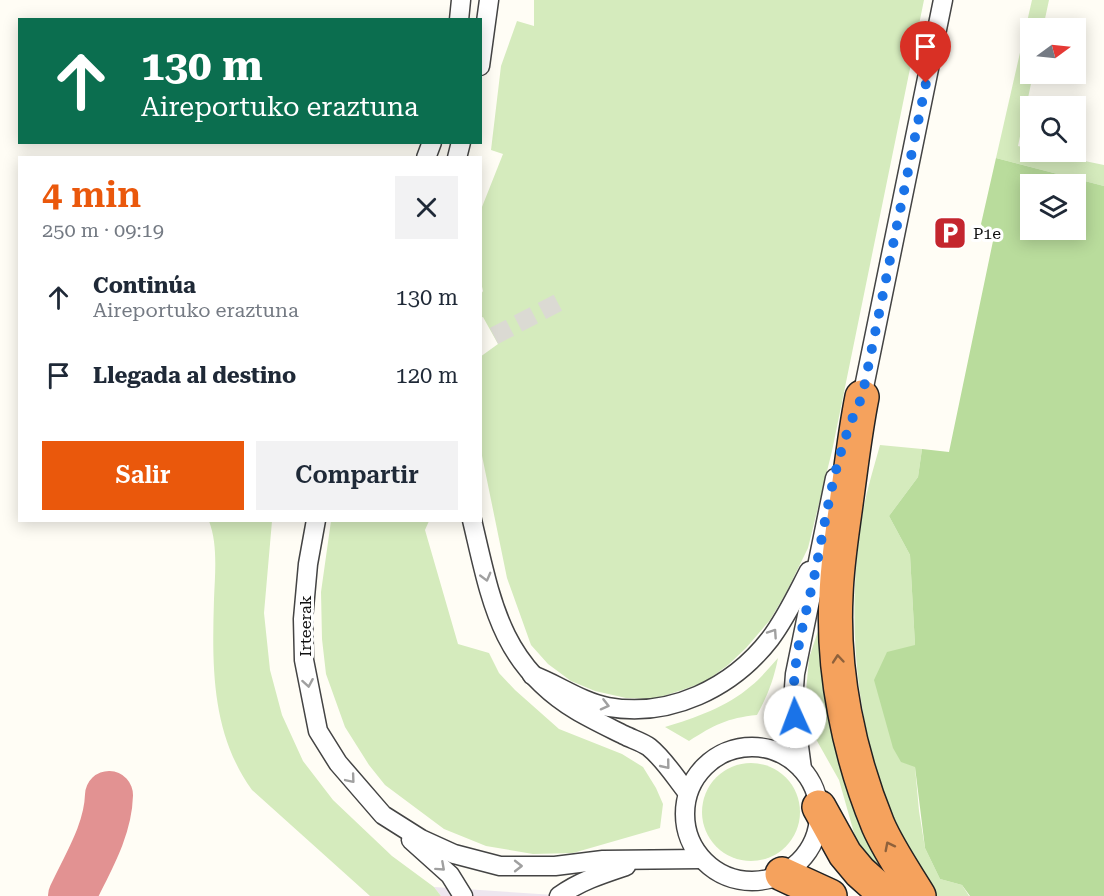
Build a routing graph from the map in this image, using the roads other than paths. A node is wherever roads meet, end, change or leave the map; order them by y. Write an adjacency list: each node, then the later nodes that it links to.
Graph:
1 (461, 0): 4 (street)
2 (489, 0): 5 (street)
3 (943, 0): 6 (street)
4 (459, 18)
5 (482, 51)
6 (862, 397): 9 (street); 22 (highway, one-way to 6)
7 (316, 522): 14 (street, Irteerak, one-way to 14)
8 (472, 522): 10 (street, one-way to 10)
9 (819, 551): 10 (street, one-way to 9); 11 (street)
10 (532, 675): 12 (street, one-way to 12)
11 (802, 769): 12 (street); 13 (street)
12 (687, 792): 16 (street)
13 (819, 807): 17 (street); 21 (highway)
14 (383, 815): 15 (street, one-way to 15); 18 (street, one-way to 18)
15 (648, 859): 16 (street); 19 (street)
16 (701, 859): 17 (street)
17 (782, 874): 20 (highway)
18 (463, 896)
19 (560, 896)
20 (830, 896)
21 (887, 896)
22 (919, 896)

